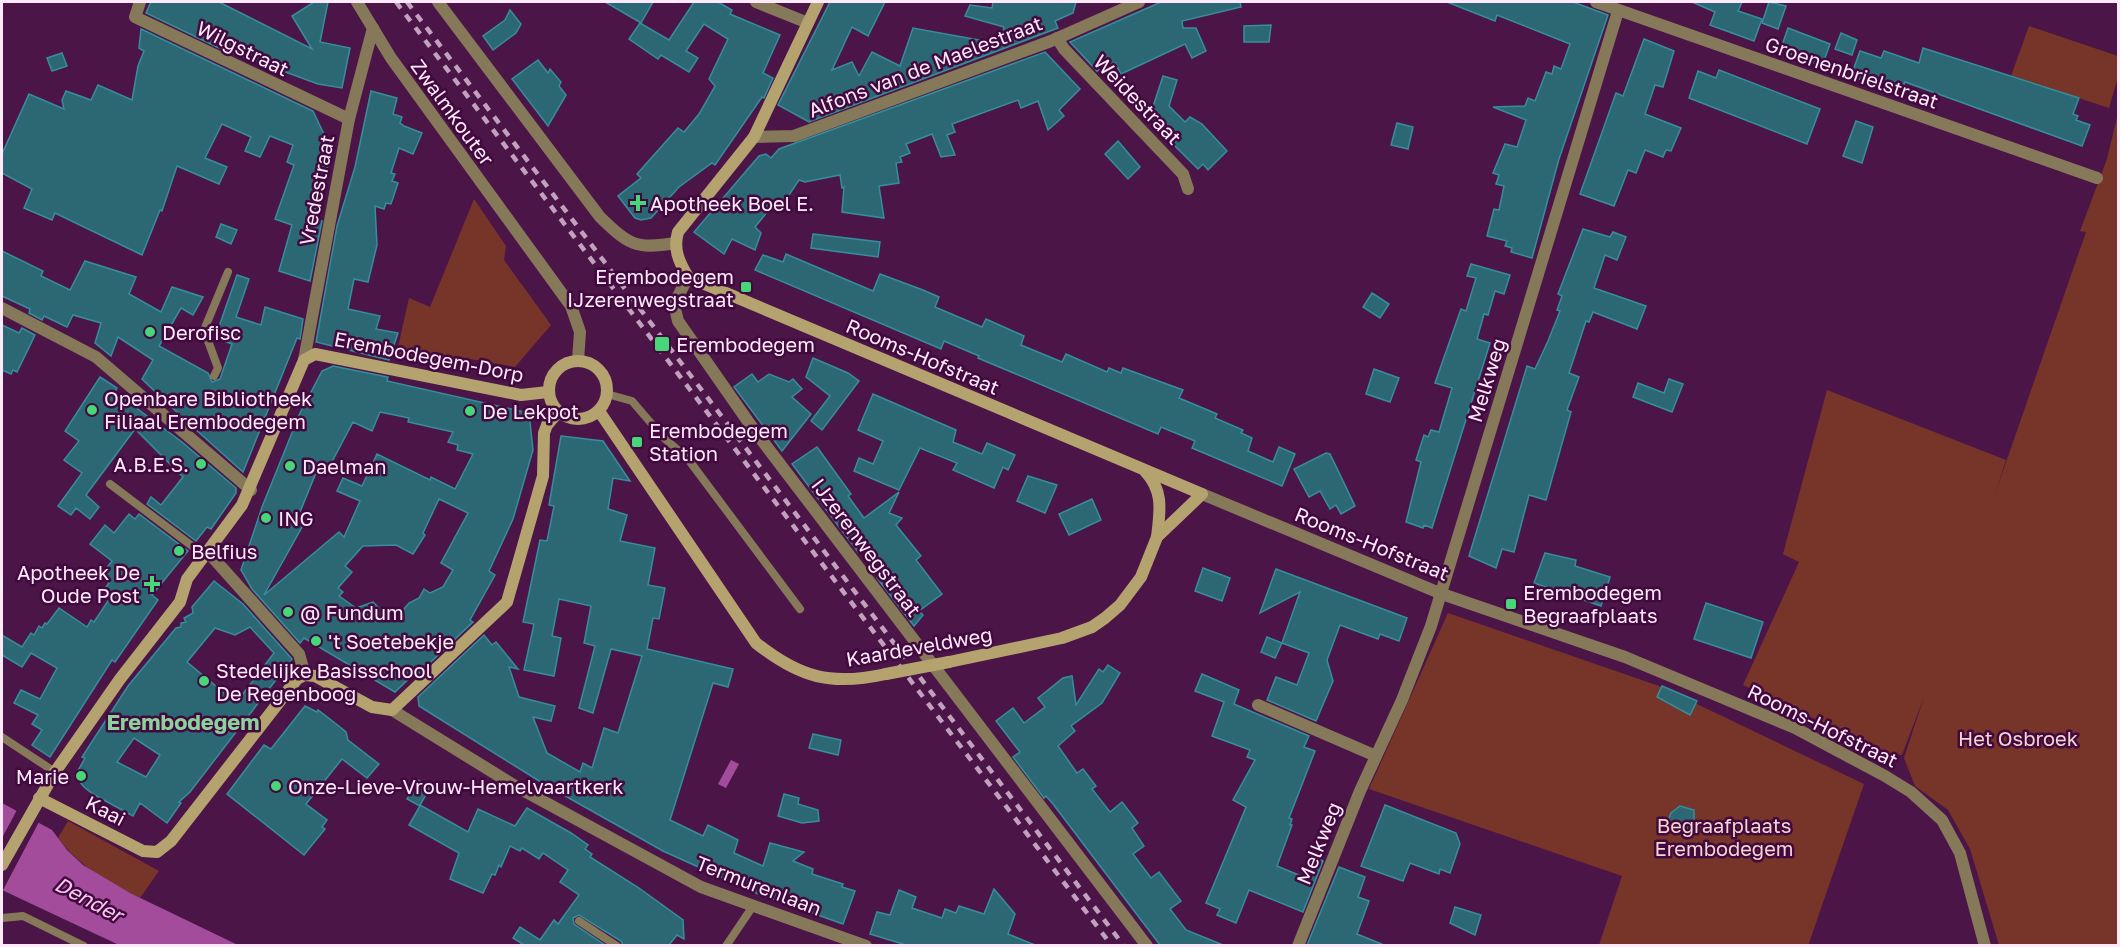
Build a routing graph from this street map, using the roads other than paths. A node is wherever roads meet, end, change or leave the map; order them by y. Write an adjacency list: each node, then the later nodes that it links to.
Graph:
1 (140, 2): 12 (street, Wilgstraat)
2 (357, 2): 10 (street, Zwalmkouter)
3 (438, 2): 16 (street)
4 (756, 2): 9 (street)
5 (818, 2): 9 (street)
6 (1139, 2): 11 (street, Alfons van de Maelestraat)
7 (1596, 2): 8 (street, Groenenbrielstraat)
8 (1618, 11): 14 (street, Groenenbrielstraat); 33 (street, Melkweg)
9 (808, 23): 13 (street)
10 (373, 28): 12 (street, Vredestraat); 21 (street, Zwalmkouter)
11 (1057, 38): 13 (street, Alfons van de Maelestraat); 15 (street, Weidestraat)
12 (349, 119): 20 (street, Vredestraat)
13 (754, 137): 16 (street)
14 (2097, 178)
15 (1188, 189)
16 (675, 243): 18 (street)
17 (228, 272): 22 (lane)
18 (688, 277): 27 (street, Rooms-Hofstraat); 50 (street, IJzerenwegstraat)
19 (2, 308): 29 (street)
20 (304, 360): 23 (street, Erembodegem-Dorp); 29 (street)
21 (578, 360): 23 (street); 24 (street)
22 (214, 376)
23 (548, 392): 26 (street)
24 (607, 394): 25 (street); 34 (lane)
25 (599, 411): 26 (street); 31 (street, Kaardeveldweg, bridge)
26 (558, 412): 37 (street)
27 (1144, 470): 30 (street, Rooms-Hofstraat); 31 (street)
28 (110, 484): 32 (lane)
29 (251, 490): 32 (street)
30 (1202, 494): 31 (street, Kaardeveldweg); 33 (street, Rooms-Hofstraat)
31 (1157, 537)
32 (206, 553): 35 (street); 40 (street)
33 (1442, 594): 39 (street, Melkweg); 52 (street, Rooms-Hofstraat)
34 (800, 609)
35 (304, 675): 37 (street); 41 (street, Kaai)
36 (1258, 705): 39 (street)
37 (392, 710): 43 (street, Termurenlaan)
38 (2, 737): 40 (lane)
39 (1376, 756): 51 (street, Melkweg)
40 (56, 772): 41 (street)
41 (39, 798): 42 (street)
42 (2, 865)
43 (753, 906): 48 (lane); 49 (street, Termurenlaan)
44 (2, 918): 46 (lane)
45 (579, 921): 47 (lane)
46 (84, 945)
47 (617, 945)
48 (726, 945)
49 (866, 945)
50 (1147, 945)
51 (1298, 945)
52 (1985, 945)

